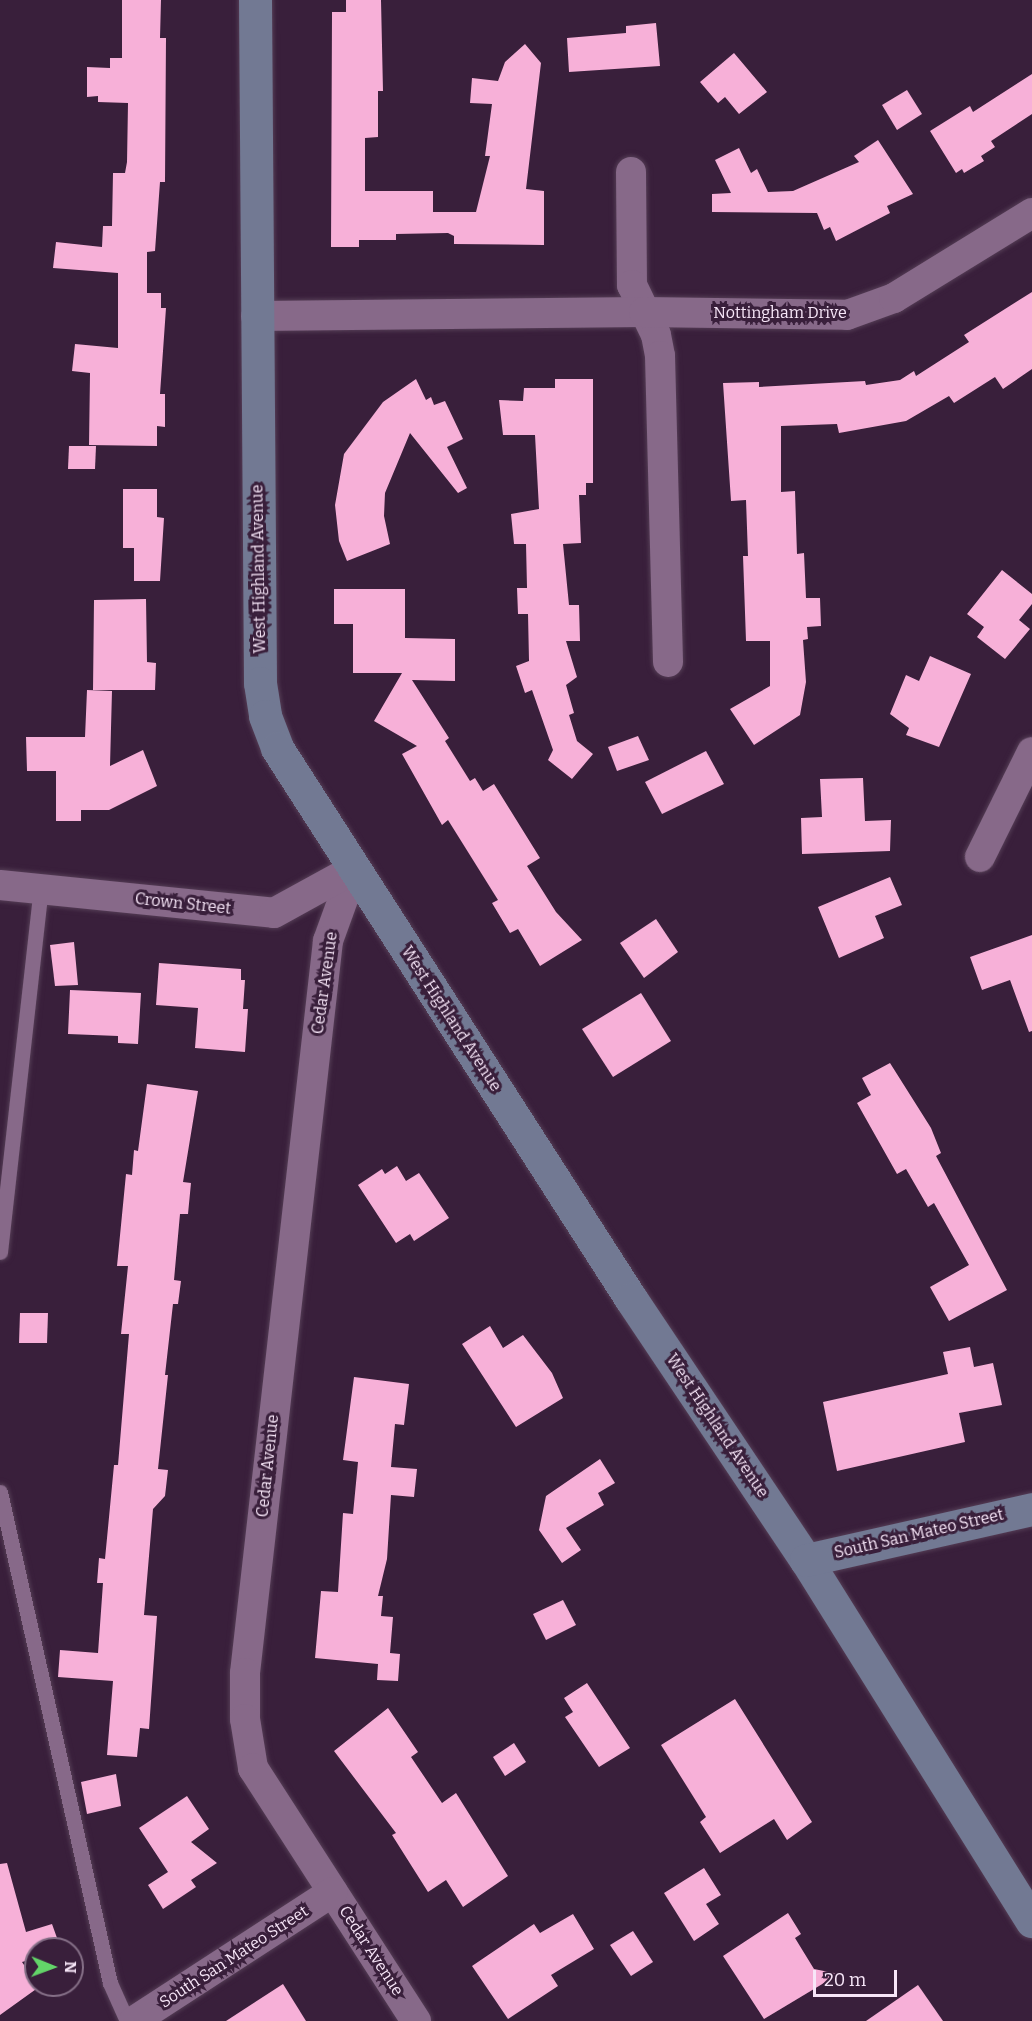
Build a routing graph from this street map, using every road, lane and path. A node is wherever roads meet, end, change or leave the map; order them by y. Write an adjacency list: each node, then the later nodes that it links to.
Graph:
1 (255, 0): 5 (street, West Highland Avenue)
2 (631, 172): 4 (street)
3 (1032, 213): 4 (street, Nottingham Drive)
4 (644, 312): 5 (street, Nottingham Drive); 6 (street)
5 (256, 316): 9 (street, West Highland Avenue)
6 (668, 662)
7 (1032, 752): 8 (street)
8 (980, 857)
9 (354, 868): 11 (street, Crown Street); 15 (street, West Highland Avenue); 16 (street, Cedar Avenue)
10 (0, 885): 11 (street, Crown Street)
11 (41, 888): 12 (lane)
12 (0, 1252)
13 (0, 1492): 18 (lane)
14 (1032, 1509): 15 (street, South San Mateo Street)
15 (806, 1560): 17 (street, West Highland Avenue)
16 (333, 1892): 19 (street, South San Mateo Street); 20 (street, Cedar Avenue)
17 (1032, 1921)
18 (127, 2021)
19 (134, 2021)
20 (416, 2021)

